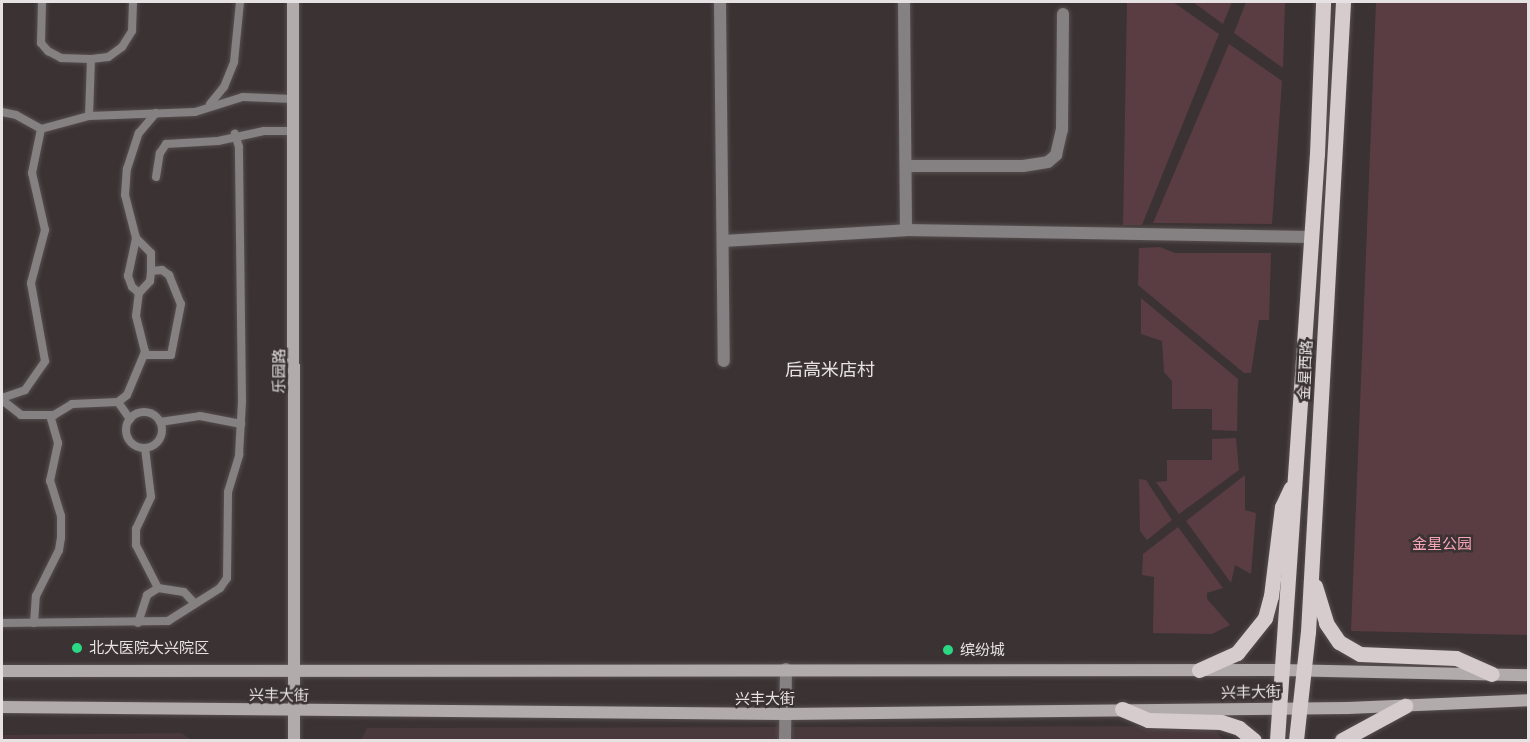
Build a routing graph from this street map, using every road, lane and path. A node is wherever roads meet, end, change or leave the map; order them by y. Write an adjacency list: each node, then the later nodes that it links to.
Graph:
1 (42, 2): 10 (lane)
2 (133, 2): 10 (lane)
3 (240, 2): 13 (lane)
4 (293, 2): 11 (main road, 乐园路)
5 (720, 2): 24 (street)
6 (904, 2): 19 (street)
7 (1323, 2): 22 (main road, 金星西路)
8 (1343, 2): 37 (main road, 金星西路)
9 (1063, 14): 19 (street)
10 (91, 59): 15 (lane)
11 (293, 99): 13 (lane); 17 (main road, 乐园路)
12 (2, 112): 16 (lane)
13 (195, 112): 14 (lane)
14 (156, 113): 15 (lane); 23 (lane)
15 (89, 116): 16 (lane)
16 (41, 129): 29 (lane)
17 (294, 130): 18 (lane); 48 (main road, 乐园路)
18 (235, 134): 20 (lane); 34 (lane)
19 (909, 166): 21 (street)
20 (156, 177)
21 (906, 230): 22 (street); 24 (street)
22 (1311, 237): 36 (main road, 金星西路)
23 (136, 238): 25 (lane); 26 (lane)
24 (723, 241): 28 (street)
25 (151, 271): 26 (lane); 27 (lane)
26 (139, 293): 27 (lane)
27 (144, 355): 30 (lane)
28 (724, 361)
29 (2, 399): 31 (lane)
30 (118, 402): 31 (lane); 32 (lane)
31 (50, 415): 41 (lane)
32 (130, 419): 33 (lane); 35 (lane)
33 (160, 422): 34 (lane); 35 (lane)
34 (241, 424): 39 (lane)
35 (145, 448): 38 (lane)
36 (1296, 477): 44 (main road); 45 (main road, 金星西路)
37 (1312, 567): 46 (main road, 金星西路); 49 (main road)
38 (158, 588): 39 (lane); 42 (lane)
39 (195, 604): 42 (lane)
40 (2, 623): 41 (lane)
41 (34, 623): 42 (lane)
42 (138, 623)
43 (786, 669): 44 (main road, 兴丰大街); 48 (main road, 兴丰大街); 58 (street)
44 (1199, 670): 45 (main road, 兴丰大街)
45 (1281, 670): 46 (main road, 兴丰大街); 54 (main road, 金星西路)
46 (1302, 670): 49 (main road, 兴丰大街); 55 (main road, 金星西路)
47 (2, 671): 48 (main road, 兴丰大街)
48 (294, 672): 57 (main road, 乐园路)
49 (1492, 674): 50 (main road, 兴丰大街)
50 (1528, 675)
51 (1528, 700): 52 (main road, 兴丰大街)
52 (1405, 706): 55 (main road, 兴丰大街); 64 (main road)
53 (2, 707): 57 (main road, 兴丰大街)
54 (1280, 707): 55 (main road, 兴丰大街); 56 (main road, 兴丰大街); 62 (main road, 金星西路)
55 (1299, 707): 63 (main road, 金星西路)
56 (1122, 709): 58 (main road, 兴丰大街); 61 (main road)
57 (294, 710): 58 (main road, 兴丰大街); 59 (main road, 乐园路)
58 (785, 714): 60 (street)
59 (294, 741)
60 (785, 741)
61 (1254, 741)
62 (1277, 741)
63 (1296, 741)
64 (1342, 741)

